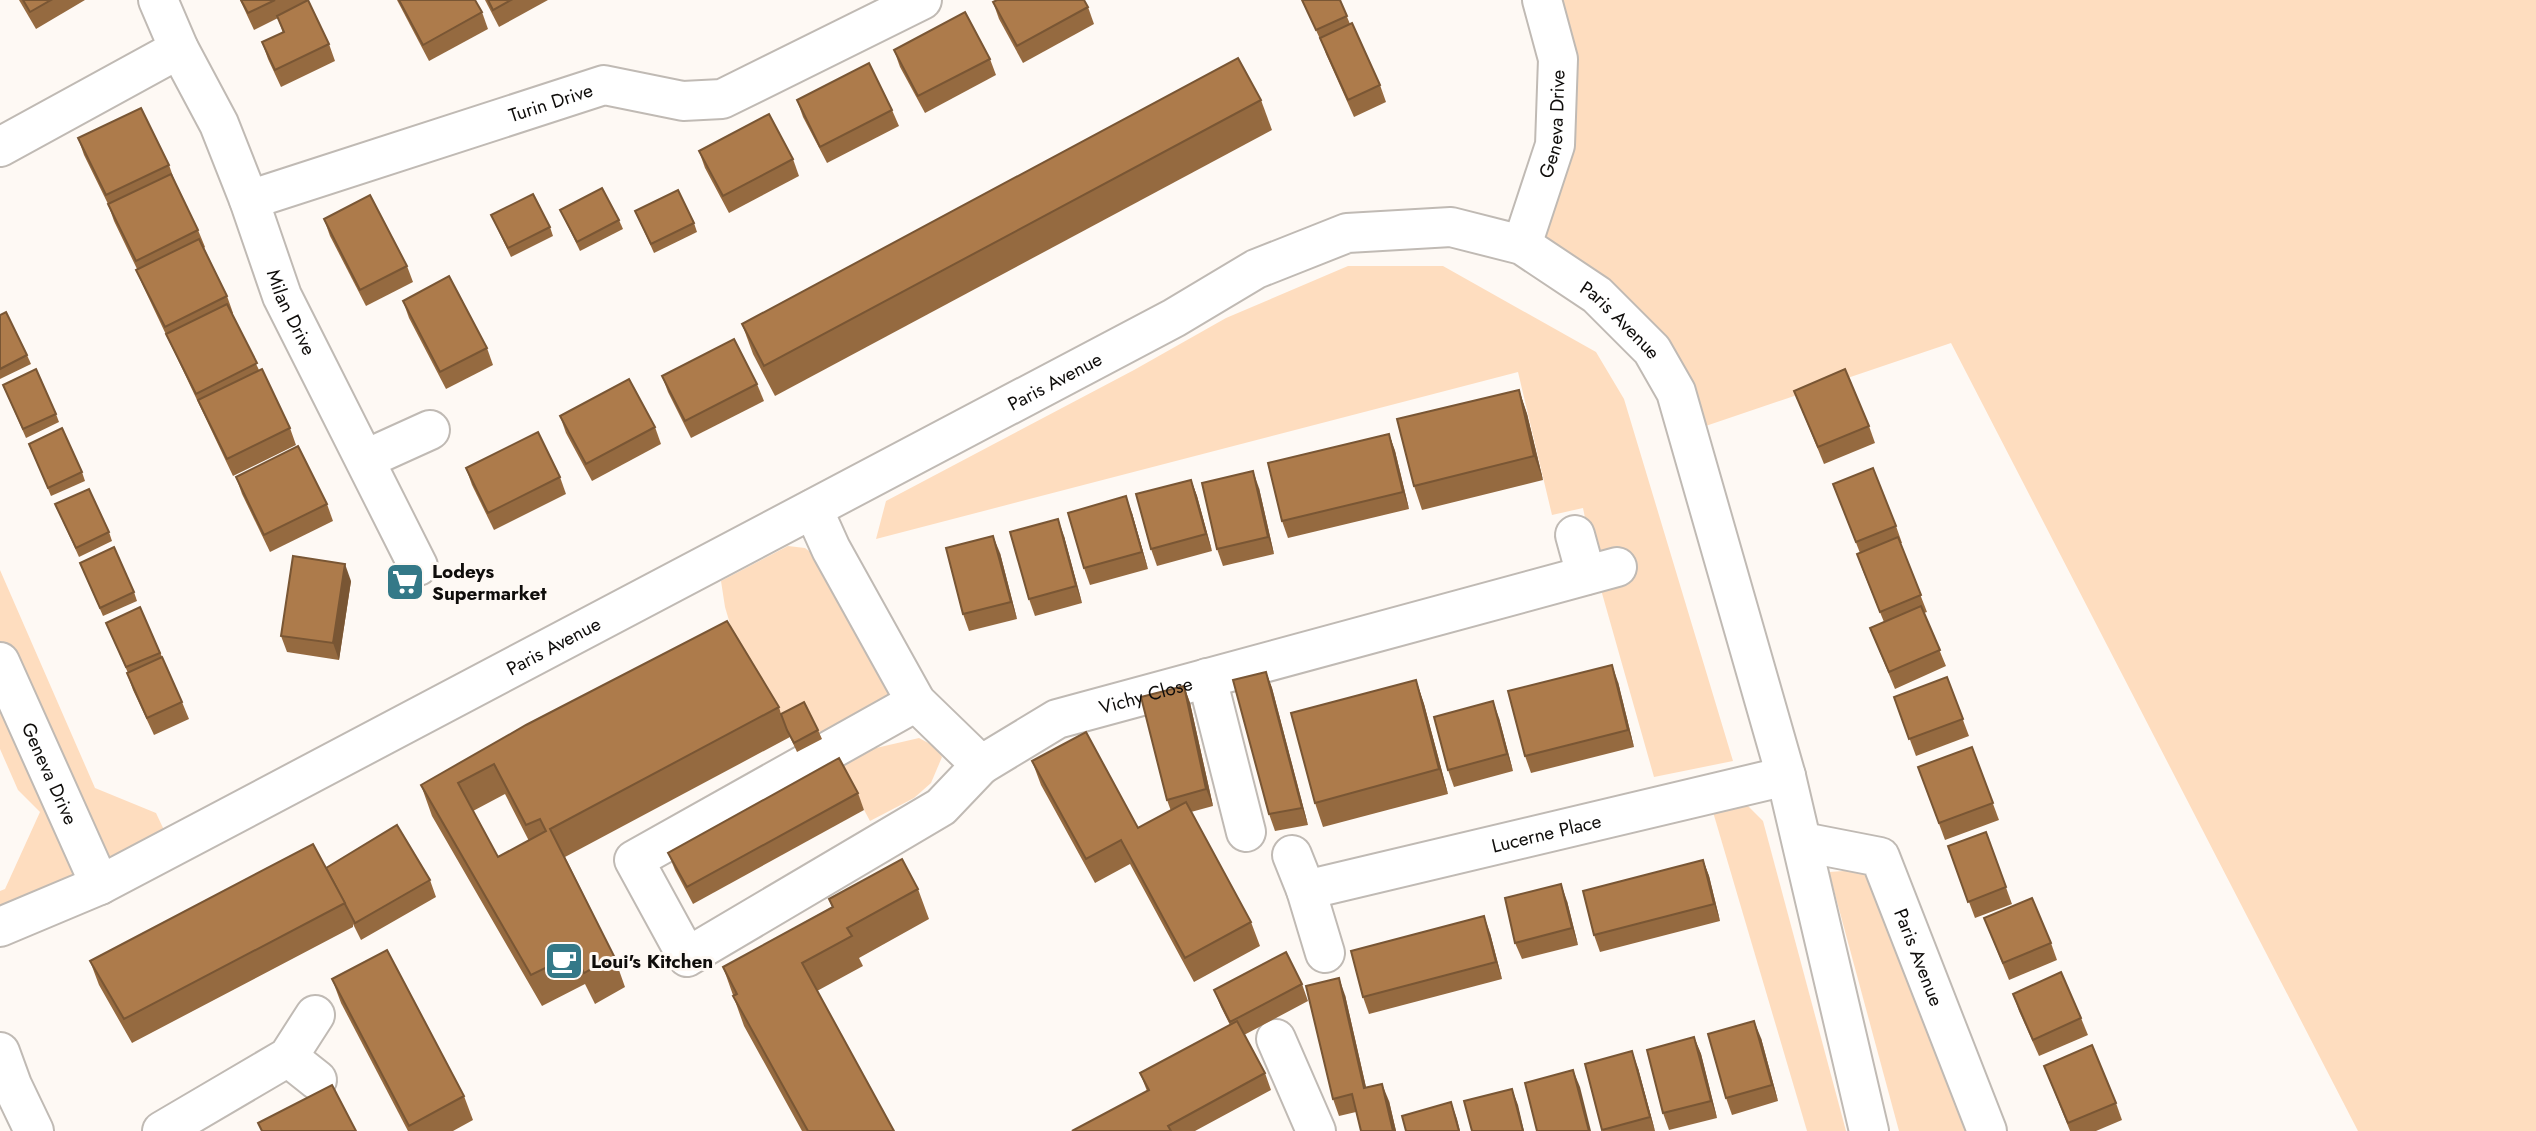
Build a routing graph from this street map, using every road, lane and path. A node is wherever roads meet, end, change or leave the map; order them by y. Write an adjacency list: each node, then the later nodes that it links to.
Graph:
1 (158, 0): 4 (street, Milan Drive)
2 (922, 0): 6 (street, Turin Drive)
3 (1542, 0): 7 (street, Geneva Drive)
4 (179, 49): 5 (street); 6 (street, Milan Drive)
5 (0, 147)
6 (249, 200): 9 (street, Milan Drive)
7 (1522, 244): 10 (street, Paris Avenue); 17 (street, Paris Avenue)
8 (430, 430): 9 (street)
9 (366, 459): 12 (street, Milan Drive)
10 (813, 509): 15 (street); 21 (street, Paris Avenue)
11 (1575, 535): 14 (street, Vichy Close)
12 (418, 566)
13 (0, 662): 21 (street, Geneva Drive)
14 (1207, 678): 16 (street, Vichy Close); 18 (street)
15 (916, 702): 16 (street); 16 (street, Vichy Close)
16 (981, 765)
17 (1786, 776): 19 (street, Paris Avenue); 22 (street, Lucerne Place)
18 (1245, 832)
19 (1803, 842): 31 (street, Paris Avenue); 32 (street, Paris Avenue)
20 (1292, 855): 22 (street)
21 (100, 885): 23 (street, Paris Avenue)
22 (1306, 890): 24 (street)
23 (0, 927)
24 (1325, 953)
25 (315, 1014): 29 (street)
26 (1276, 1039): 30 (street)
27 (0, 1052): 28 (street)
28 (34, 1131)
29 (162, 1131)
30 (1316, 1131)
31 (1869, 1131)
32 (1987, 1131)

